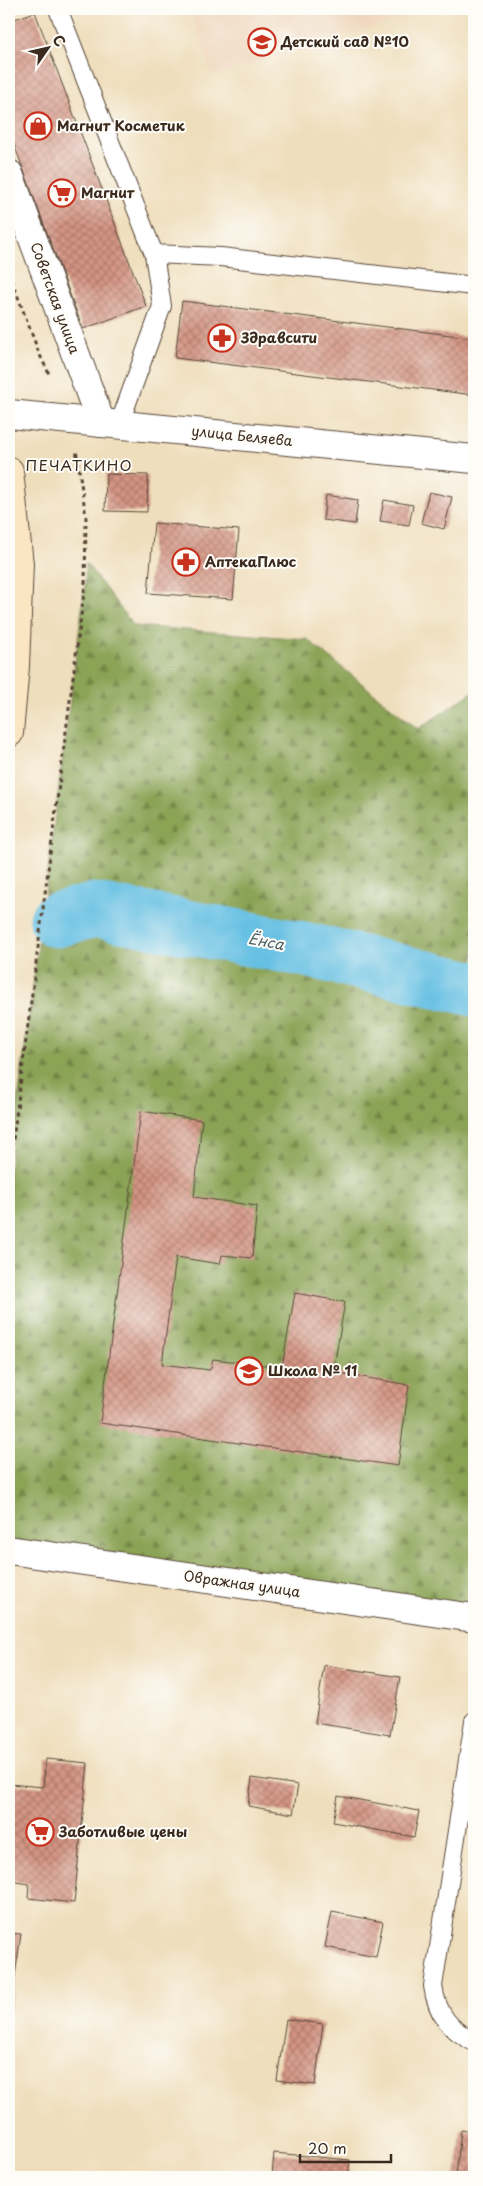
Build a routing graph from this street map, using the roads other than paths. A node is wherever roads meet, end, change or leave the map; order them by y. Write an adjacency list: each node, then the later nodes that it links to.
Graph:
1 (58, 9): 3 (lane)
2 (9, 174): 6 (street, Советская улица)
3 (154, 254): 4 (lane); 6 (lane)
4 (474, 286)
5 (9, 414): 6 (street, улица Беляева)
6 (110, 424): 7 (street, улица Беляева)
7 (474, 459)
8 (9, 471): 9 (main road)
9 (12, 666): 10 (main road)
10 (9, 733)
11 (9, 1550): 12 (street, Овражная улица)
12 (474, 1618)
13 (474, 1721): 14 (lane)
14 (474, 2042)

